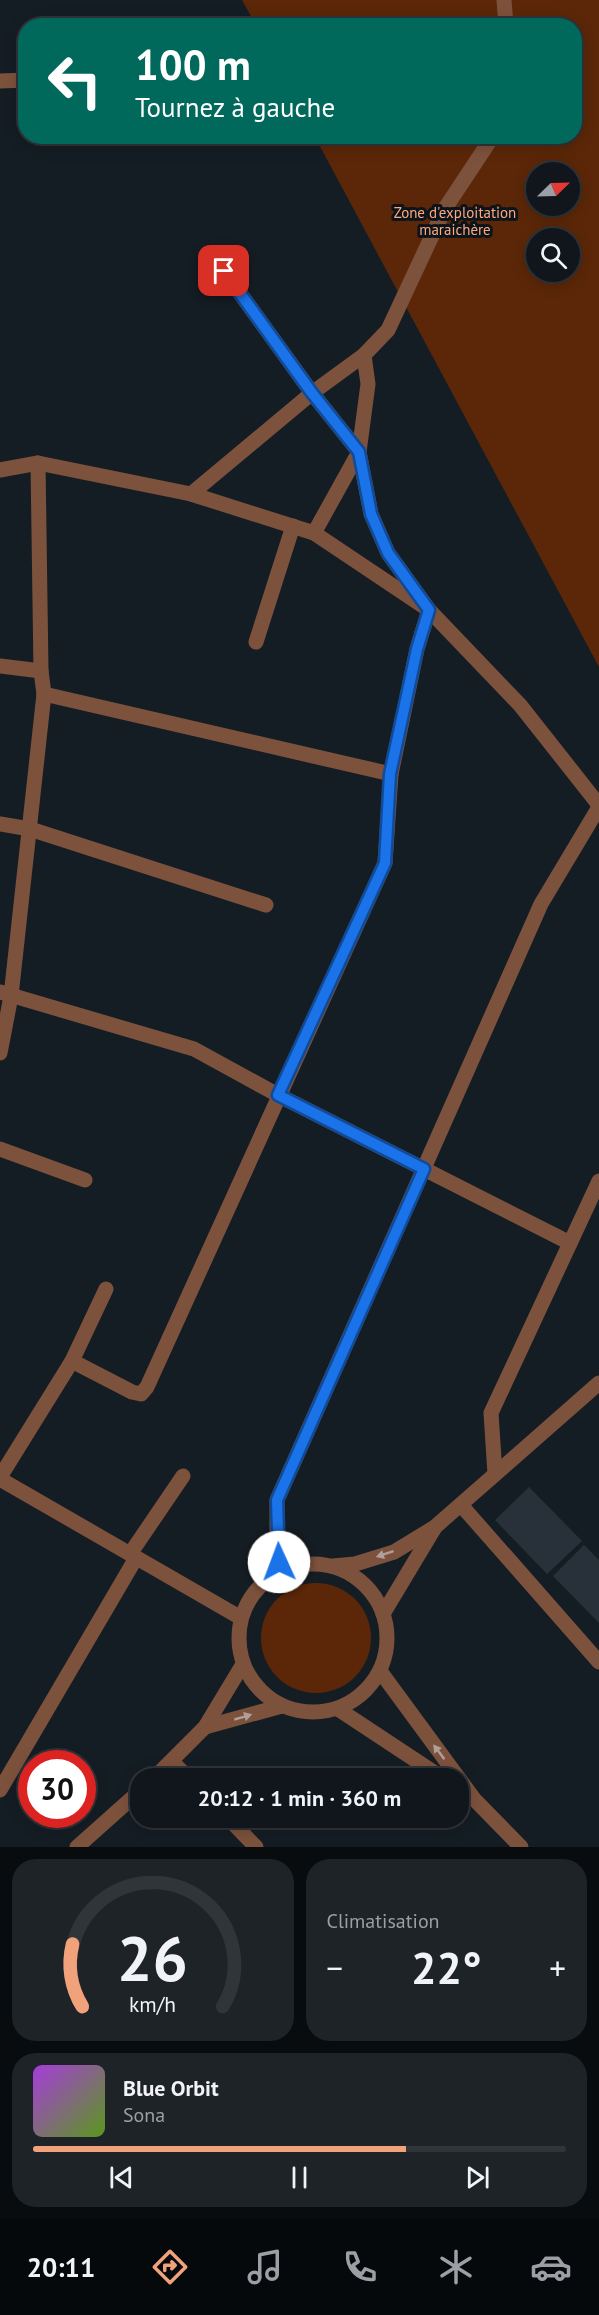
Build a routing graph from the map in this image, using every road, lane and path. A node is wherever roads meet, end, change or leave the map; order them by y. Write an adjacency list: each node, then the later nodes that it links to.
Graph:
1 (504, 0): 2 (street)
2 (505, 18)
3 (18, 80): 4 (street)
4 (0, 81)
5 (488, 144): 7 (street)
6 (224, 271): 8 (street)
7 (364, 355): 8 (street); 9 (street)
8 (312, 393): 9 (street); 12 (street)
9 (359, 452): 14 (street); 15 (street)
10 (38, 463): 11 (street); 12 (street); 18 (street)
11 (0, 470)
12 (191, 494): 13 (street)
13 (293, 526): 14 (street); 16 (street)
14 (314, 533): 15 (street)
15 (429, 610): 20 (street); 21 (street)
16 (256, 642)
17 (0, 666): 18 (street)
18 (41, 670): 19 (street)
19 (44, 694): 20 (street); 23 (street)
20 (390, 774): 27 (street)
21 (599, 806): 29 (street)
22 (0, 825): 23 (street)
23 (30, 829): 24 (street); 25 (street)
24 (266, 905)
25 (6, 994): 26 (street); 27 (street)
26 (0, 1053)
27 (278, 1095): 29 (street); 34 (street)
28 (0, 1149): 30 (street)
29 (424, 1169): 32 (street); 43 (street)
30 (85, 1180)
31 (599, 1181): 32 (street)
32 (570, 1243): 36 (street)
33 (106, 1289): 34 (street)
34 (72, 1360): 38 (street)
35 (599, 1383): 36 (street)
36 (495, 1474): 39 (street)
37 (183, 1476): 41 (street)
38 (0, 1478): 41 (street)
39 (460, 1505): 40 (street); 46 (street)
40 (435, 1527): 42 (street, one-way to 42); 44 (street)
41 (133, 1556): 45 (street); 56 (street)
42 (330, 1566): 43 (street); 44 (street)
43 (277, 1573): 45 (street)
44 (383, 1614): 48 (street)
45 (242, 1618): 47 (street)
46 (597, 1657)
47 (243, 1664): 49 (street); 51 (street)
48 (380, 1671): 50 (street); 58 (street, one-way to 48)
49 (282, 1706): 50 (street); 51 (street, one-way to 49)
50 (338, 1709): 55 (street)
51 (205, 1727): 52 (street)
52 (172, 1761): 53 (street); 54 (street)
53 (165, 1768)
54 (179, 1768)
55 (427, 1768)
56 (0, 1790)
57 (469, 1796): 58 (street)
58 (474, 1799): 63 (street)
59 (130, 1800): 61 (street)
60 (238, 1828): 62 (street)
61 (77, 1847)
62 (256, 1847)
63 (521, 1847)

